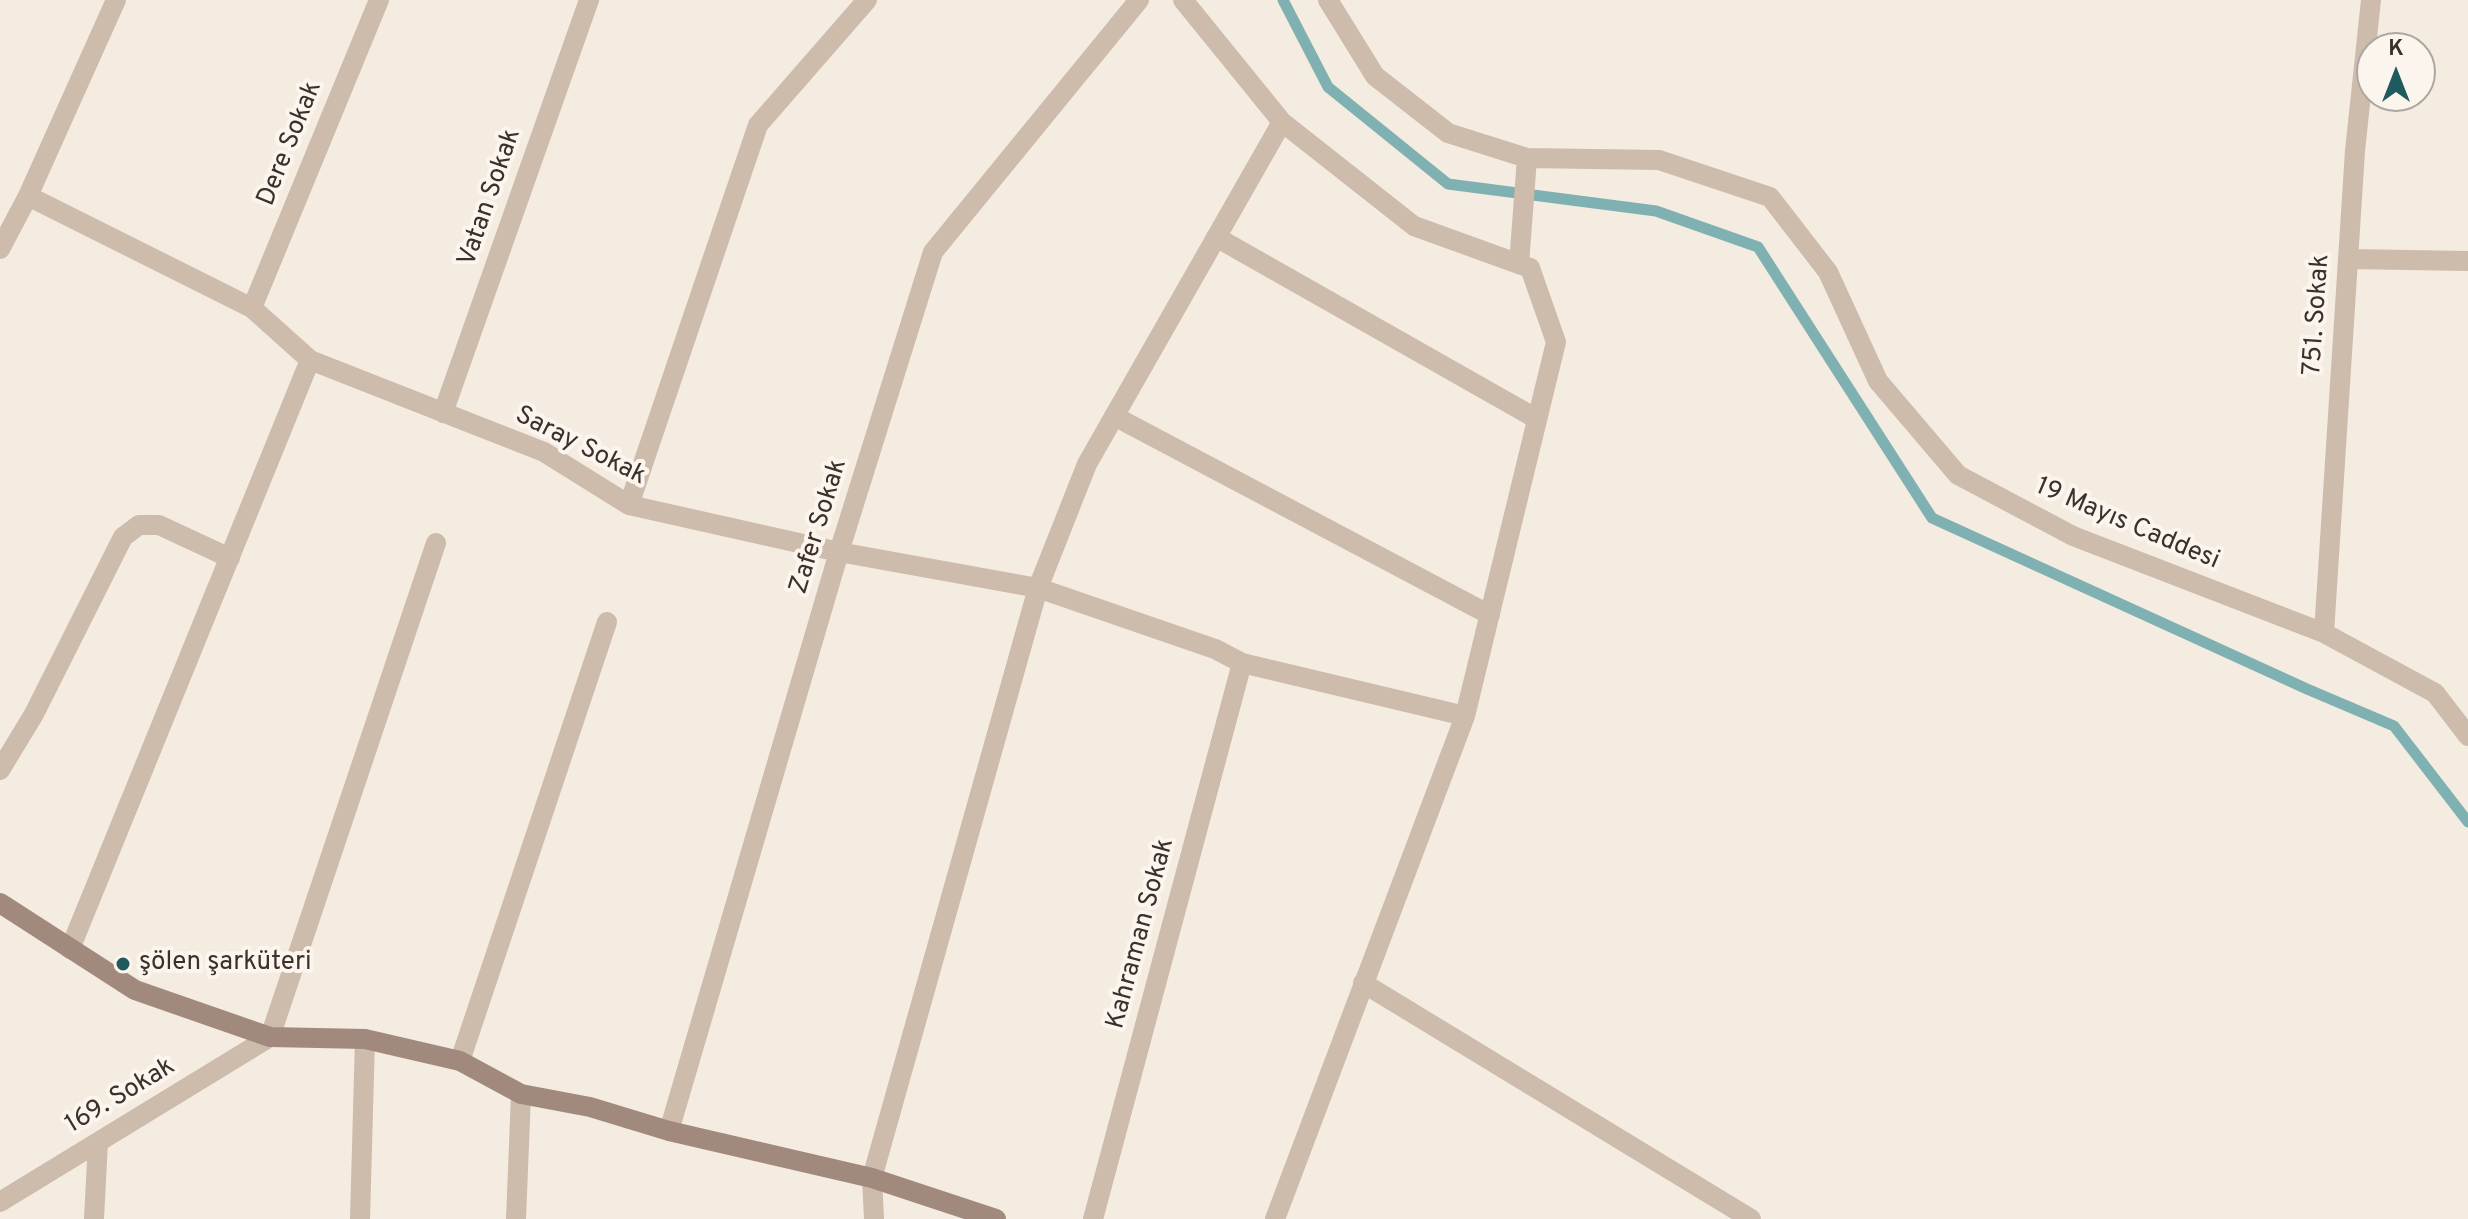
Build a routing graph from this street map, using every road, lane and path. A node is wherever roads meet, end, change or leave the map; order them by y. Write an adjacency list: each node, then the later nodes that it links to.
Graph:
1 (116, 0): 11 (street)
2 (379, 0): 17 (street, Dere Sokak)
3 (589, 0): 19 (street, Vatan Sokak)
4 (867, 0): 22 (street)
5 (1139, 0): 24 (street, Zafer Sokak)
6 (1183, 0): 9 (street)
7 (1328, 0): 10 (street, 19 Mayıs Caddesi)
8 (2371, 0): 14 (street, 751. Sokak)
9 (1282, 122): 12 (street); 16 (street)
10 (1527, 158): 16 (street); 29 (street, 19 Mayıs Caddesi)
11 (28, 196): 13 (street); 17 (street, Saray Sokak)
12 (1216, 237): 20 (street); 21 (street)
13 (0, 249)
14 (2348, 259): 15 (street); 29 (street, 751. Sokak)
15 (2468, 261)
16 (1519, 264): 21 (street)
17 (252, 308): 18 (street, Saray Sokak)
18 (310, 360): 19 (street, Saray Sokak); 25 (street)
19 (443, 413): 22 (street, Saray Sokak)
20 (1114, 416): 26 (street); 27 (street)
21 (1537, 419): 27 (street)
22 (629, 505): 24 (street, Saray Sokak)
23 (436, 543): 37 (street)
24 (839, 552): 26 (street, Saray Sokak); 41 (street, Zafer Sokak)
25 (230, 558): 33 (street); 35 (street)
26 (1038, 588): 30 (street, Saray Sokak); 43 (street)
27 (1490, 615): 31 (street)
28 (607, 622): 39 (street)
29 (2324, 633): 32 (street, 19 Mayıs Caddesi)
30 (1242, 663): 31 (street, Saray Sokak); 50 (street, Kahraman Sokak)
31 (1465, 716): 36 (street)
32 (2468, 736)
33 (0, 770)
34 (0, 903): 35 (street)
35 (70, 949): 37 (street)
36 (1363, 983): 51 (street); 52 (street)
37 (270, 1037): 38 (street); 42 (street, 169. Sokak)
38 (365, 1039): 39 (street); 46 (street)
39 (460, 1061): 40 (street)
40 (521, 1094): 41 (street); 47 (street)
41 (669, 1131): 43 (street)
42 (98, 1142): 44 (street, 169. Sokak); 45 (street)
43 (872, 1178): 48 (street); 49 (street)
44 (0, 1202)
45 (94, 1219)
46 (360, 1219)
47 (516, 1219)
48 (874, 1219)
49 (996, 1219)
50 (1093, 1219)
51 (1275, 1219)
52 (1751, 1219)

